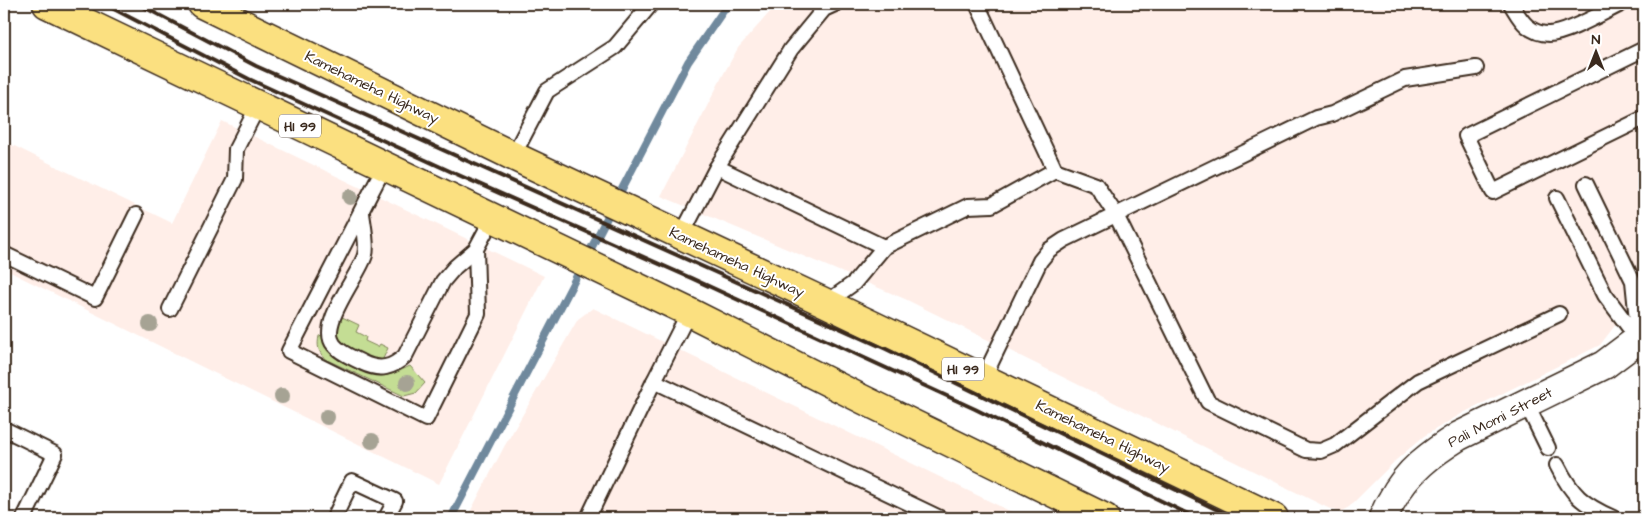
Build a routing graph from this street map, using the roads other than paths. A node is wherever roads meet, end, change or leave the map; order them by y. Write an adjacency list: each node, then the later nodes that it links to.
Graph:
1 (47, 4): 10 (main road, HI 99)
2 (202, 4): 12 (main road, Kamehameha Highway / HI 99)
3 (651, 4): 12 (lane)
4 (835, 4): 14 (lane)
5 (977, 4): 15 (lane)
6 (1511, 4): 7 (lane)
7 (1621, 4)
8 (1644, 50): 11 (lane)
9 (1476, 68): 20 (lane)
10 (258, 106): 13 (main road, HI 99); 27 (lane)
11 (1644, 118)
12 (513, 156): 22 (main road, Kamehameha Highway / HI 99)
13 (384, 167): 18 (lane); 21 (main road, HI 99)
14 (717, 167): 22 (lane); 23 (lane)
15 (1055, 170): 20 (lane); 23 (lane)
16 (1586, 184): 30 (lane)
17 (1557, 198): 30 (lane)
18 (362, 212): 24 (lane); 24 (lane)
19 (136, 215): 25 (lane)
20 (1116, 215): 29 (lane); 31 (lane)
21 (492, 218): 24 (lane); 28 (main road, HI 99)
22 (681, 236): 26 (main road, Kamehameha Highway / HI 99)
23 (884, 247): 26 (lane)
24 (476, 249)
25 (4, 254)
26 (826, 303): 31 (main road, Kamehameha Highway / HI 99)
27 (170, 309)
28 (689, 312): 32 (lane); 42 (main road, HI 99)
29 (1559, 314)
30 (1642, 343): 33 (street, Pali Momi Street)
31 (983, 378): 43 (main road, Kamehameha Highway / HI 99)
32 (654, 381): 40 (lane); 41 (lane)
33 (1526, 403): 35 (lane); 44 (street, Pali Momi Street)
34 (4, 429): 37 (lane)
35 (1548, 448)
36 (1557, 465): 45 (lane)
37 (24, 518)
38 (334, 518): 39 (lane)
39 (386, 518)
40 (588, 518)
41 (940, 518)
42 (1105, 518)
43 (1274, 518)
44 (1383, 518)
45 (1612, 518)

